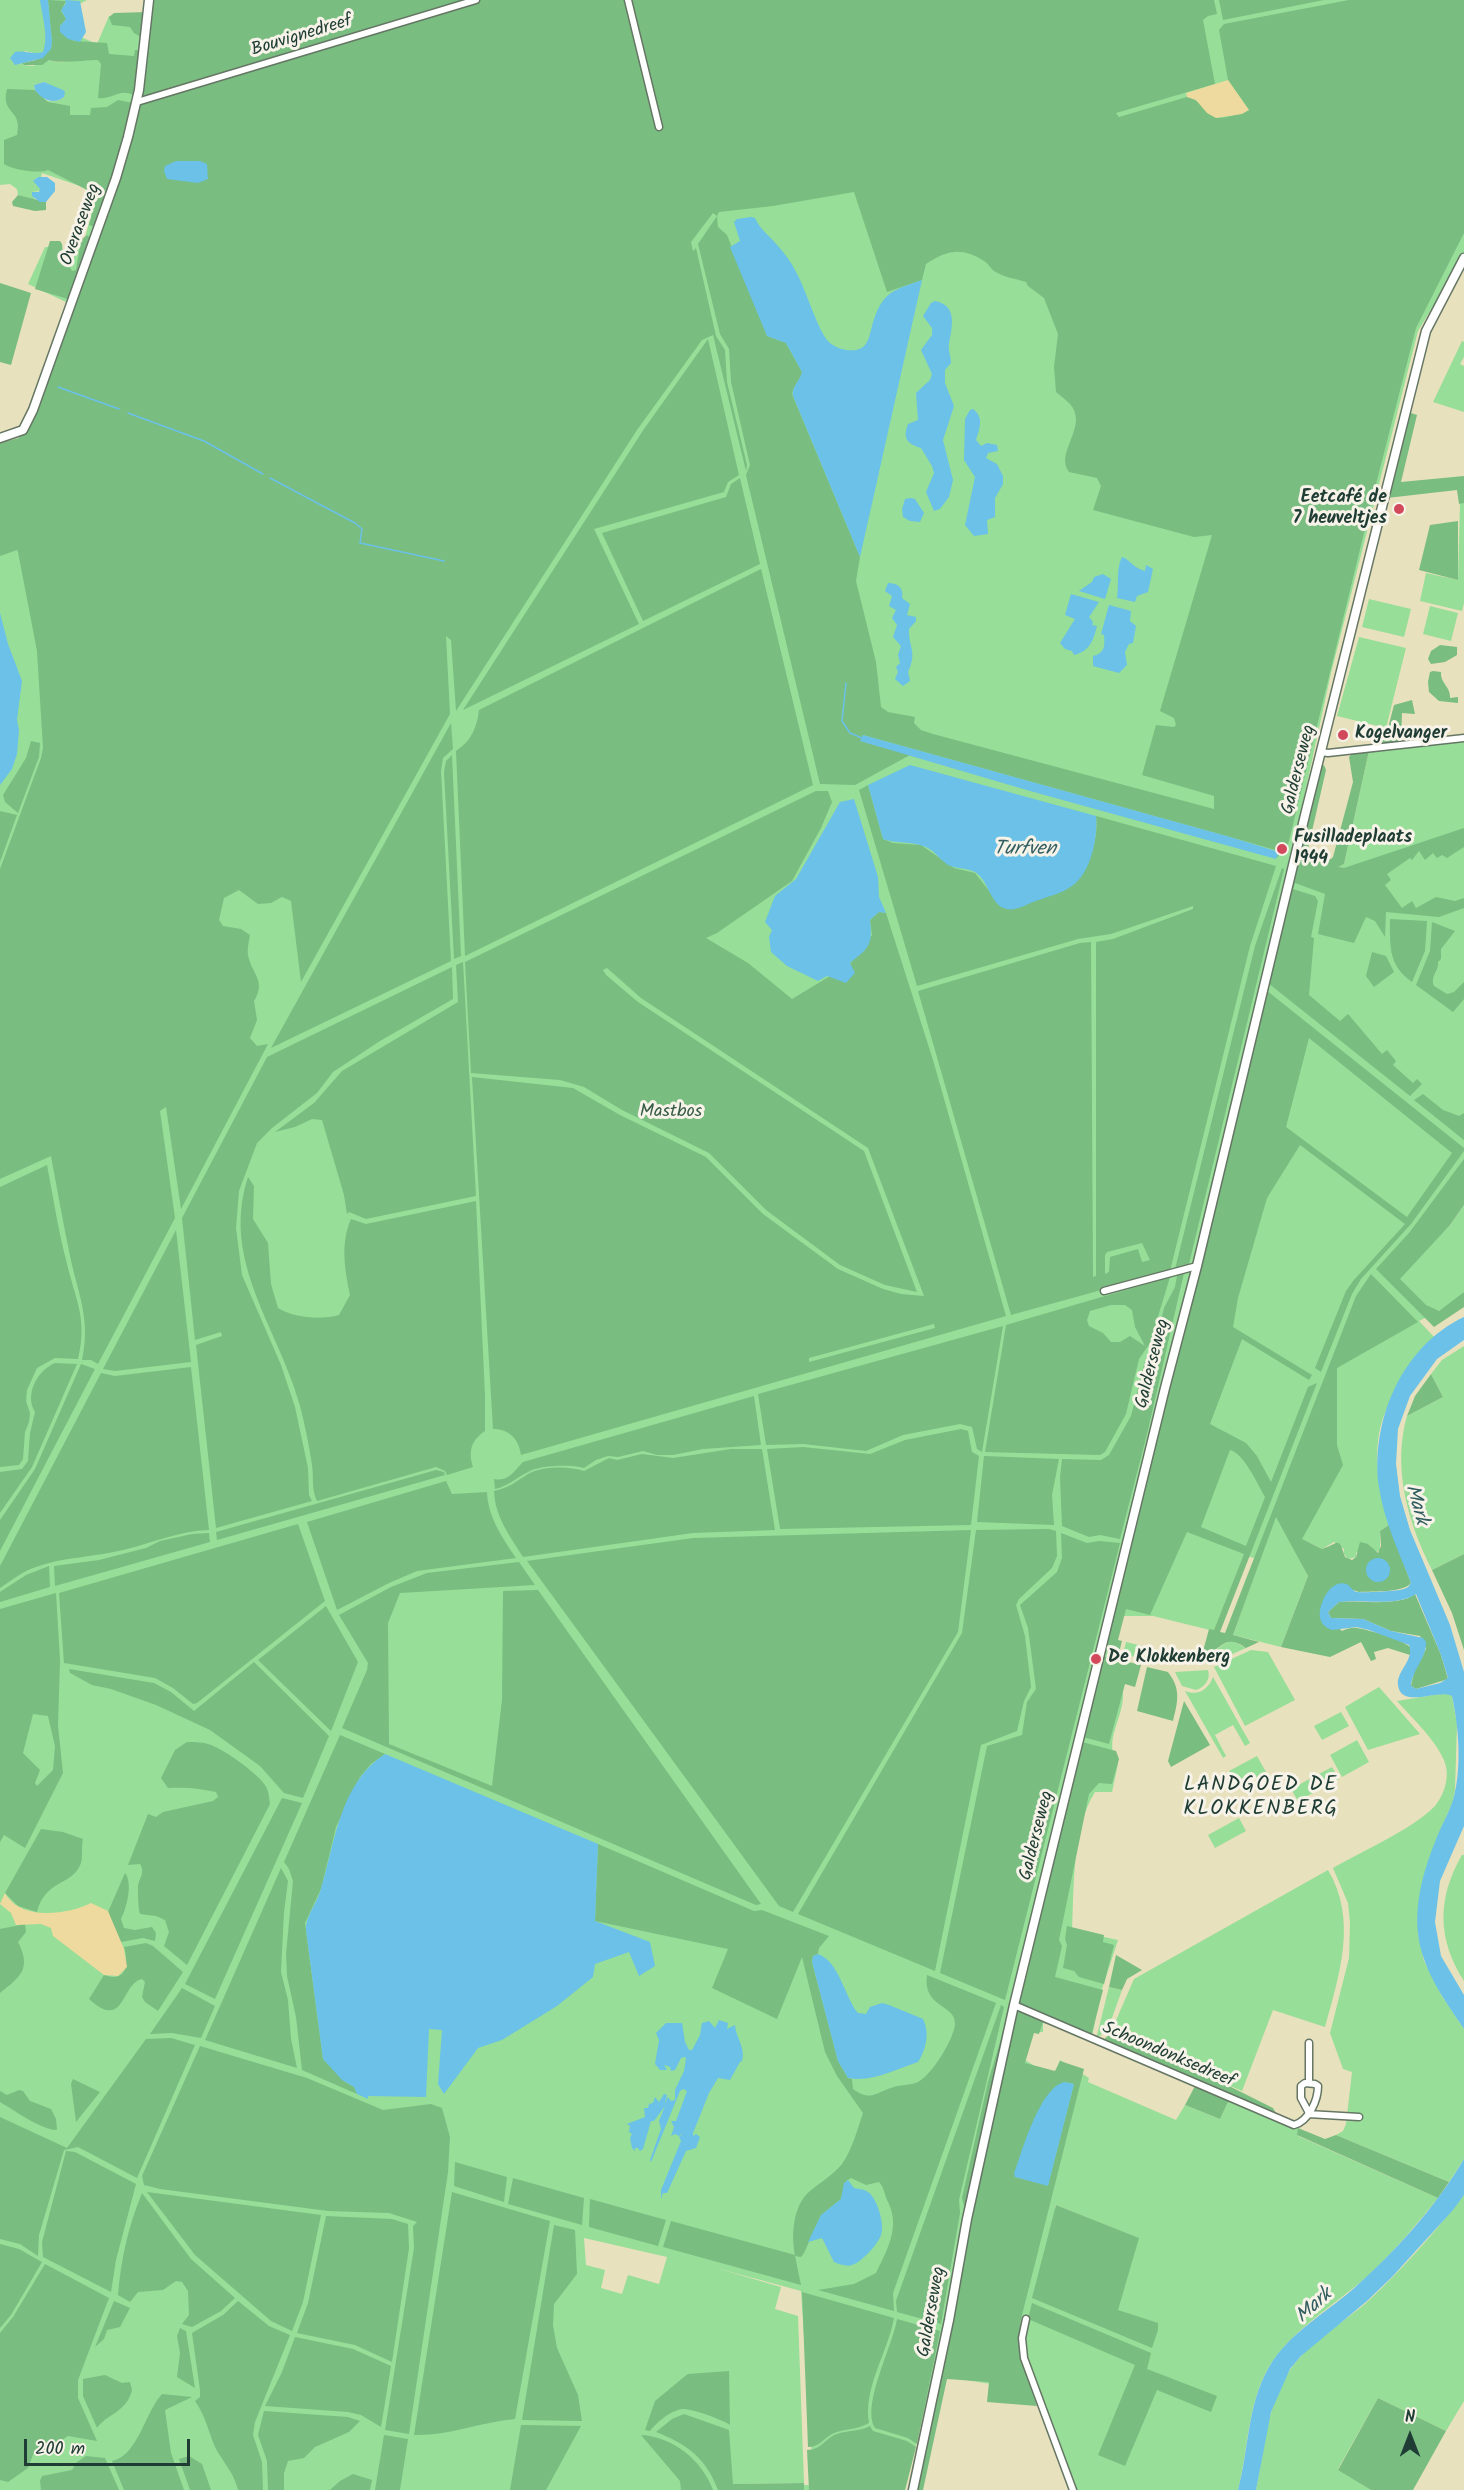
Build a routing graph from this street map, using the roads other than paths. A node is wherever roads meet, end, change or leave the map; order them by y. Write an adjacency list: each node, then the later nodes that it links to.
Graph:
1 (149, 0): 4 (street, Overaseweg)
2 (476, 0): 4 (street, Bouvignedreef)
3 (628, 0): 5 (street)
4 (136, 102): 7 (street, Overaseweg)
5 (659, 126)
6 (1464, 258): 9 (street, Galderseweg)
7 (0, 438)
8 (1464, 738): 9 (street)
9 (1321, 752): 10 (street, Galderseweg)
10 (1197, 1266): 11 (street); 12 (street, Galderseweg)
11 (1104, 1291)
12 (1014, 2005): 15 (street, Schoondonksedreef); 18 (street, Galderseweg)
13 (1309, 2043): 14 (street)
14 (1309, 2083): 15 (street); 15 (street)
15 (1308, 2113): 16 (street, Schoondonksedreef)
16 (1359, 2117)
17 (1026, 2319): 19 (street)
18 (913, 2490)
19 (1073, 2490)

